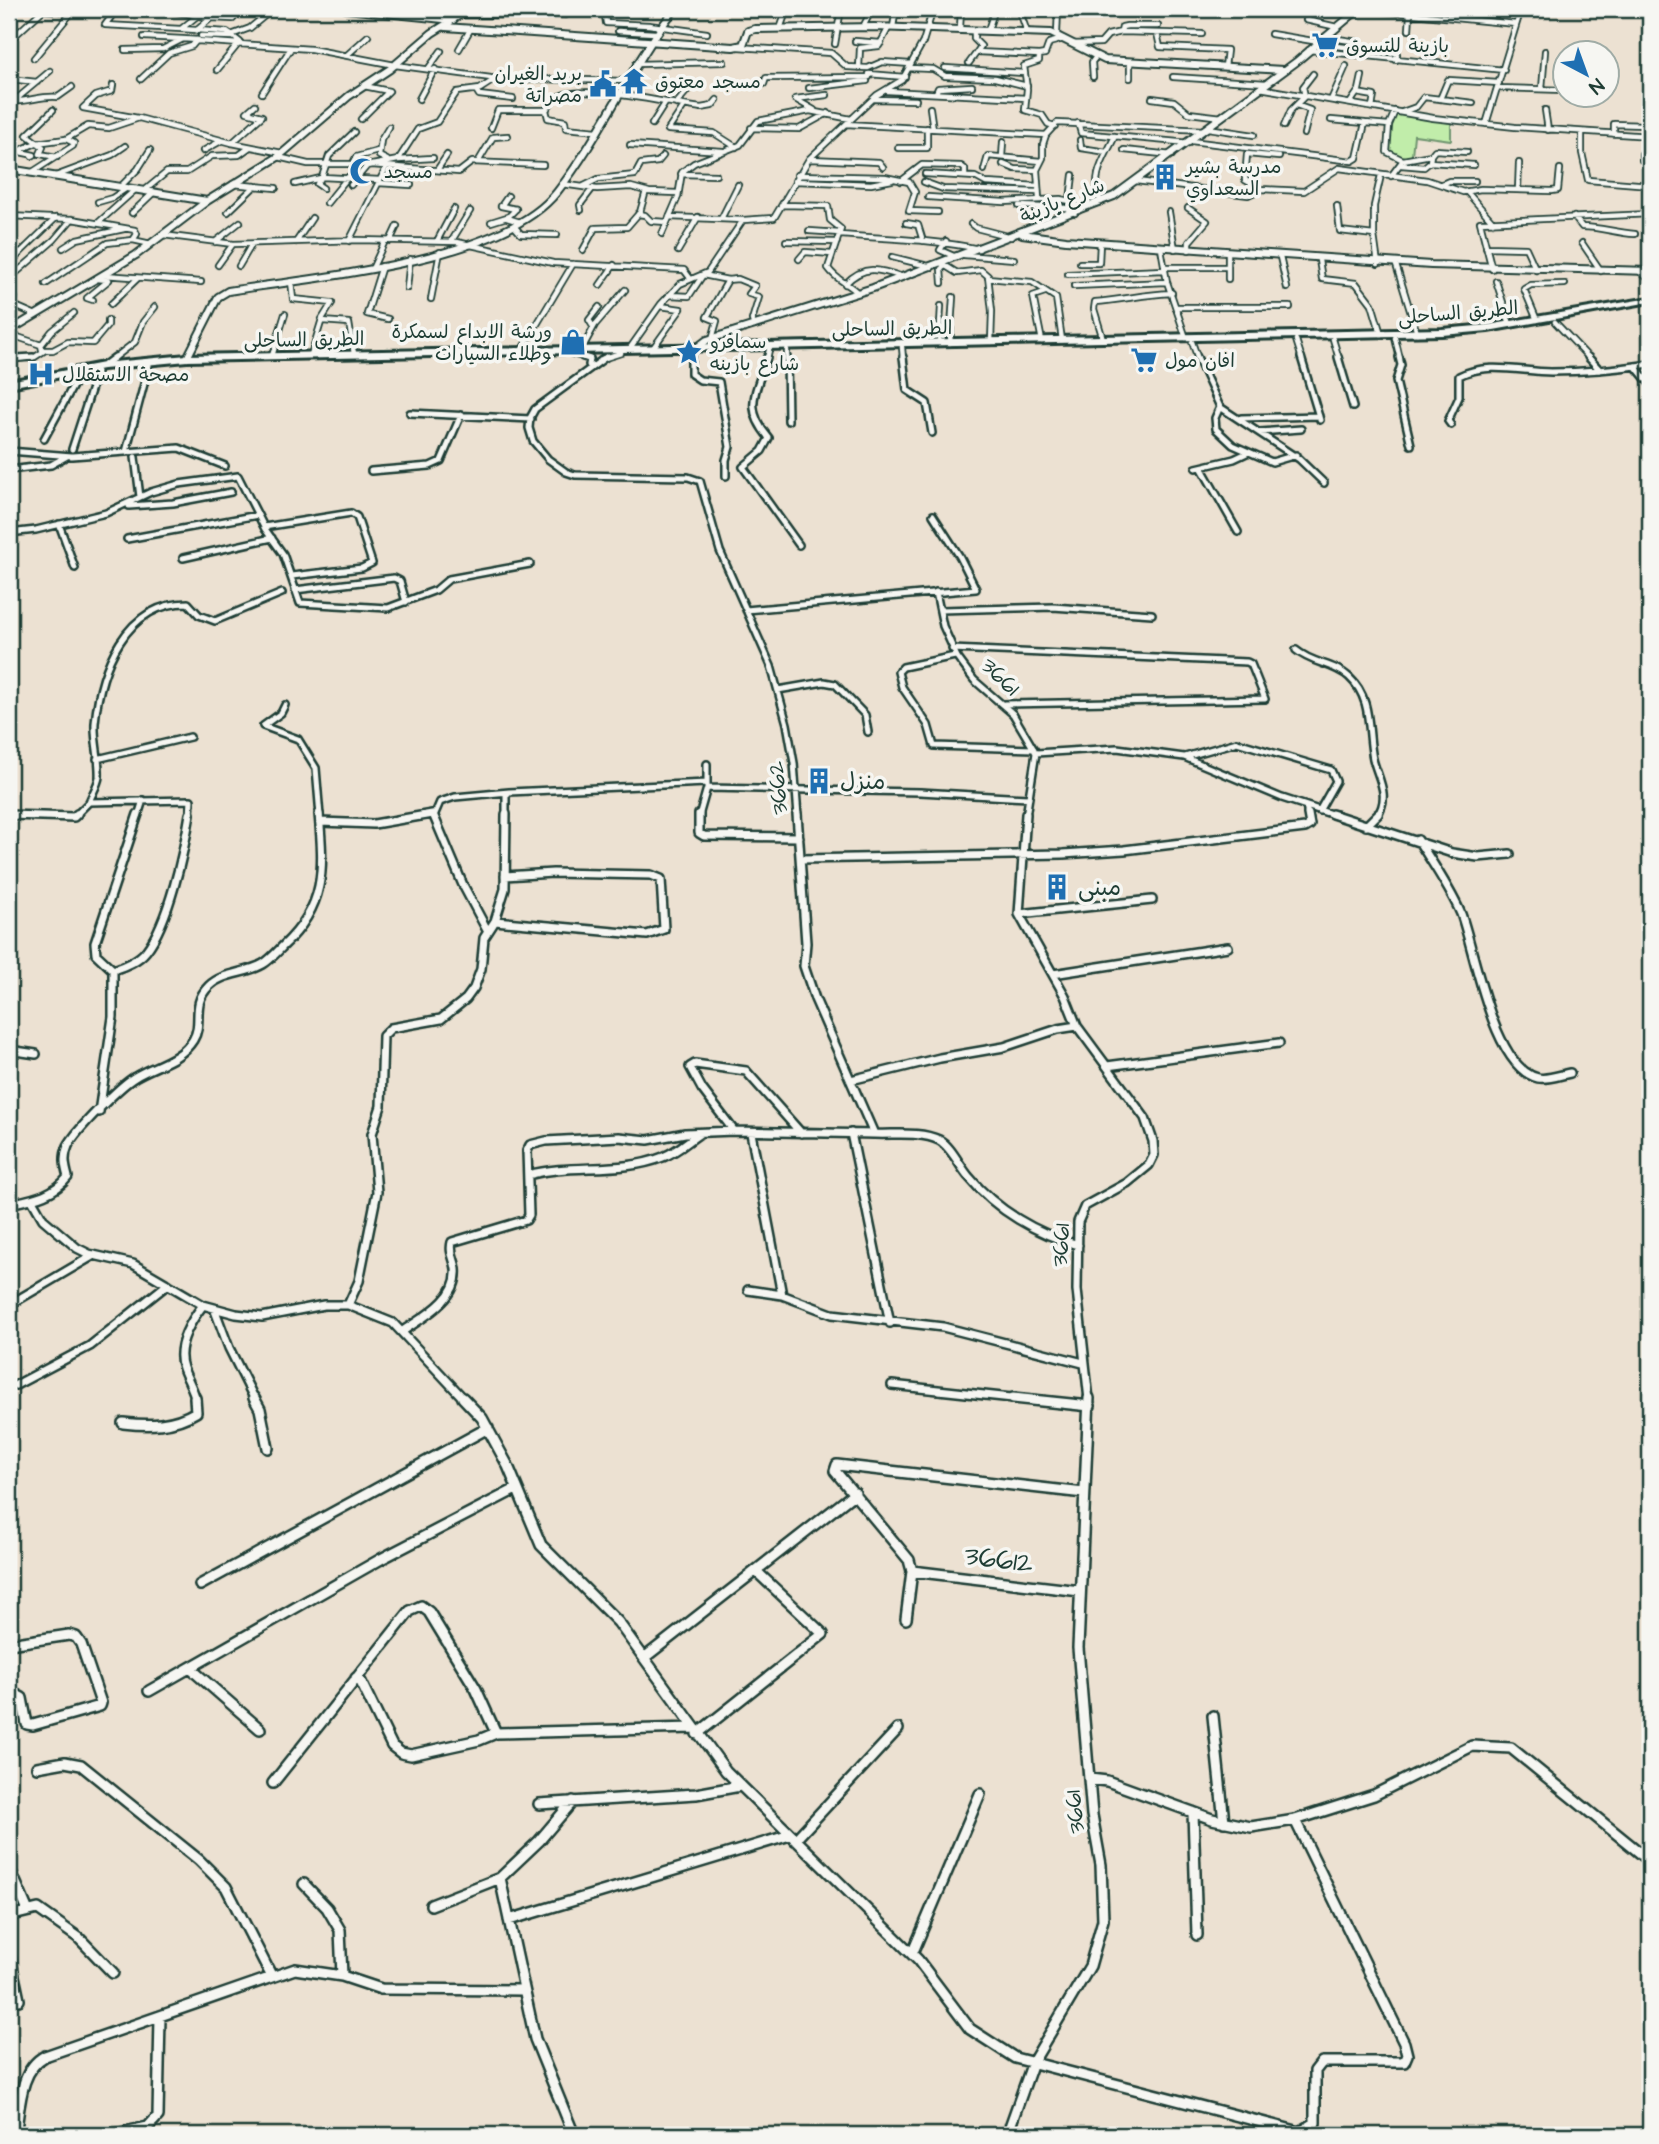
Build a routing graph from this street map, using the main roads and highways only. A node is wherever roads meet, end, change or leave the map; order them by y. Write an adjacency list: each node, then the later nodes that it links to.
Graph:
1 (1650, 302): 3 (highway, الطريق الساحلى); 3 (highway, الطريق الساحلى)
2 (728, 335): 5 (highway)
3 (1189, 340): 4 (highway, الطريق الساحلى); 5 (highway, الطريق الساحلى)
4 (702, 346): 5 (highway, الطريق الساحلى); 6 (highway, الطريق الساحلى); 6 (highway, الطريق الساحلى)
5 (739, 346)
6 (625, 351): 7 (highway, الطريق الساحلى); 7 (highway, الطريق الساحلى)
7 (100, 369): 8 (highway, الطريق الساحلى); 8 (highway, الطريق الساحلى)
8 (9, 386)

